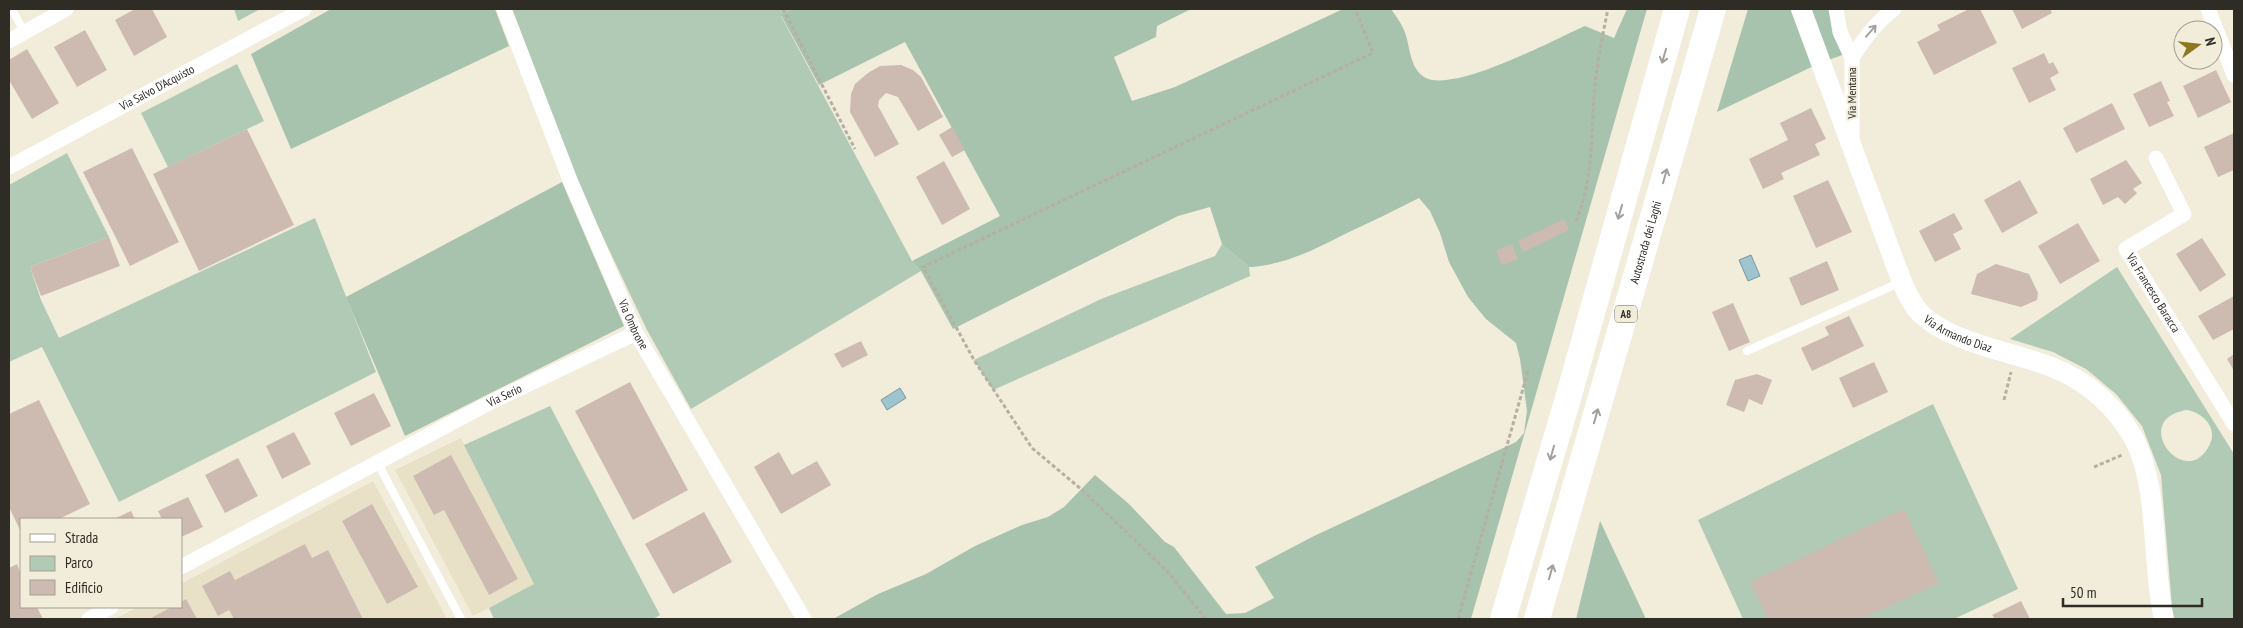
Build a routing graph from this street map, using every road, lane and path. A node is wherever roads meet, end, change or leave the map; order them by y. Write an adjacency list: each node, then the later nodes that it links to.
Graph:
1 (12, 9): 14 (lane)
2 (66, 9): 14 (street)
3 (304, 9): 21 (street, Via Salvo D'Acquisto)
4 (504, 9): 24 (street, Via Ombrone)
5 (783, 9): 18 (path)
6 (1354, 9): 39 (path)
7 (1608, 9): 22 (path)
8 (1677, 9): 41 (highway, one-way to 41)
9 (1712, 9): 42 (highway, Autostrada dei Laghi / A8, one-way to 9)
10 (1801, 9): 19 (street, Via Armando Diaz)
11 (1836, 9): 16 (street, Via Mentana)
12 (1894, 9): 16 (street, one-way to 12)
13 (2208, 9): 17 (street)
14 (24, 32): 15 (street)
15 (9, 41)
16 (1852, 58): 19 (street, Via Mentana)
17 (2234, 75)
18 (855, 149)
19 (1852, 151): 23 (street, Via Armando Diaz)
20 (2156, 158): 29 (street, Via Francesco Baracca)
21 (9, 167)
22 (1576, 221)
23 (1902, 282): 25 (lane); 34 (street, Via Armando Diaz)
24 (636, 333): 31 (street, Via Serio); 38 (street, Via Ombrone)
25 (1747, 351)
26 (2012, 367): 28 (path)
27 (1528, 370): 40 (path)
28 (2004, 400)
29 (2234, 424)
30 (2125, 454): 32 (path)
31 (376, 462): 33 (street, Via Serio); 37 (lane)
32 (2094, 467)
33 (182, 566)
34 (2159, 598): 43 (street, Via Armando Diaz); 44 (street, Via Armando Diaz)
35 (109, 608): 36 (street)
36 (89, 619)
37 (461, 619)
38 (804, 619)
39 (1206, 619)
40 (1458, 619)
41 (1503, 619)
42 (1537, 619)
43 (2154, 619)
44 (2164, 619)

